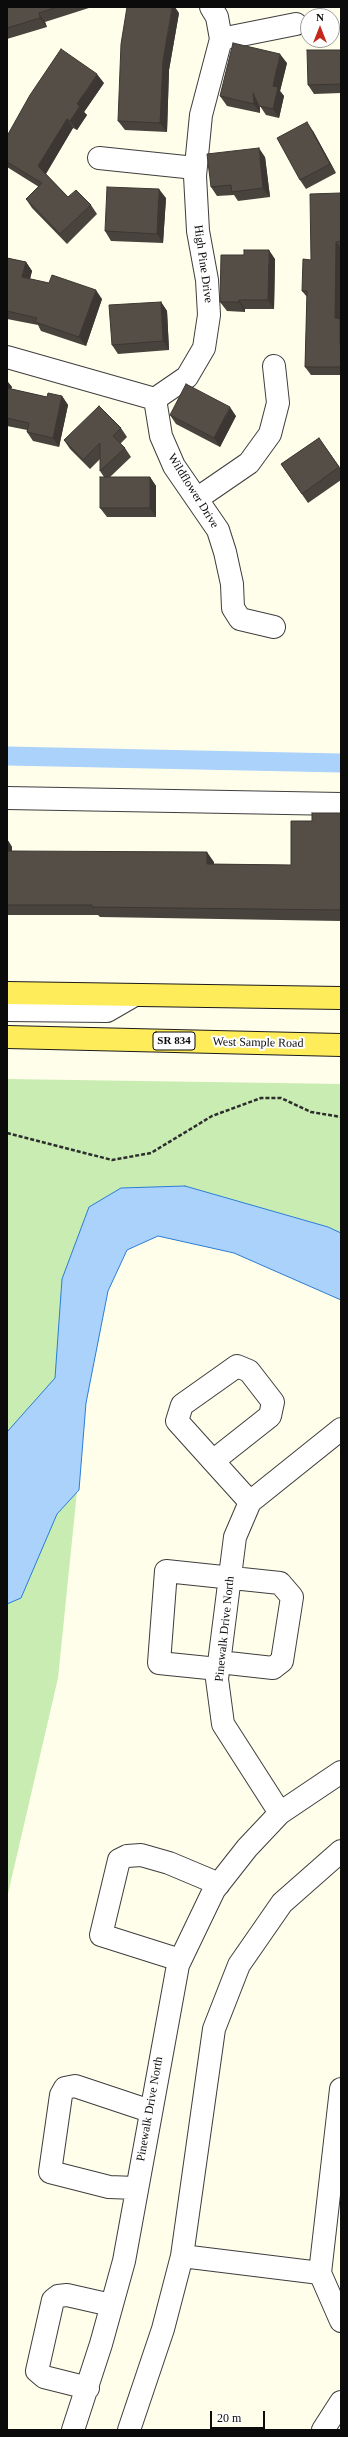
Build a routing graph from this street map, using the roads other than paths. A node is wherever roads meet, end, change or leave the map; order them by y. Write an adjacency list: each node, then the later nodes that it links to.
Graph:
1 (211, 7): 3 (street, High Pine Drive)
2 (296, 24): 3 (street)
3 (221, 39): 5 (street, High Pine Drive)
4 (99, 158): 5 (street)
5 (195, 168): 8 (street, High Pine Drive)
6 (7, 357): 8 (street)
7 (274, 366): 9 (street)
8 (155, 399): 9 (street, Wildflower Drive)
9 (198, 498): 10 (street, Wildflower Drive)
10 (274, 627)
11 (7, 798): 12 (street)
12 (341, 804)
13 (7, 993): 14 (main road)
14 (133, 996): 15 (main road); 16 (street)
15 (341, 998)
16 (7, 1010)
17 (7, 1037): 18 (main road, West Sample Road / SR 834)
18 (341, 1045)
19 (341, 1429): 21 (street, Pinewalk Drive North)
20 (213, 1461): 20 (street); 21 (street)
21 (250, 1502): 22 (street, Pinewalk Drive North)
22 (230, 1577): 23 (street, Pinewalk Drive North); 23 (street); 23 (street)
23 (219, 1665): 25 (street, Pinewalk Drive North)
24 (341, 1772): 25 (street, Pinewalk Drive North)
25 (280, 1813): 27 (street, Pinewalk Drive North)
26 (341, 1851): 32 (street)
27 (219, 1884): 28 (street, Pinewalk Drive North); 28 (street)
28 (180, 1960): 30 (street, Pinewalk Drive North)
29 (341, 2089): 33 (street)
30 (150, 2111): 31 (street, Pinewalk Drive North); 31 (street)
31 (136, 2188): 34 (street, Pinewalk Drive North)
32 (182, 2256): 33 (street); 39 (street)
33 (320, 2273): 35 (street)
34 (112, 2305): 36 (street, Pinewalk Drive North); 36 (street)
35 (341, 2322)
36 (88, 2388): 38 (street, Pinewalk Drive North)
37 (341, 2402): 40 (street)
38 (73, 2430)
39 (129, 2430)
40 (323, 2430)

